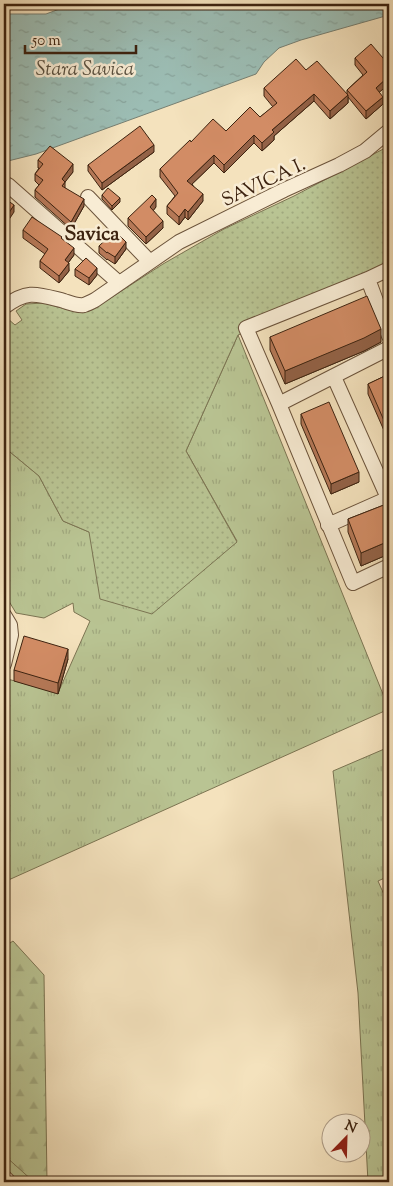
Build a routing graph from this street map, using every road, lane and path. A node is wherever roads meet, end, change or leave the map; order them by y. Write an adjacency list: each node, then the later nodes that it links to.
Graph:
1 (389, 131): 4 (street, SAVICA I.)
2 (8, 185): 7 (street)
3 (88, 198): 4 (street)
4 (150, 262): 7 (street, SAVICA I.)
5 (389, 269): 6 (street)
6 (368, 279): 9 (street); 12 (street)
7 (119, 283): 8 (street, SAVICA I.)
8 (4, 307)
9 (389, 336)
10 (389, 348): 11 (street)
11 (334, 378): 12 (street); 13 (street)
12 (279, 404): 14 (street)
13 (389, 498): 14 (street)
14 (328, 525): 15 (street)
15 (389, 566)
16 (4, 615): 17 (street)
17 (4, 664)
18 (4, 1177): 19 (street)
19 (9, 1182)

